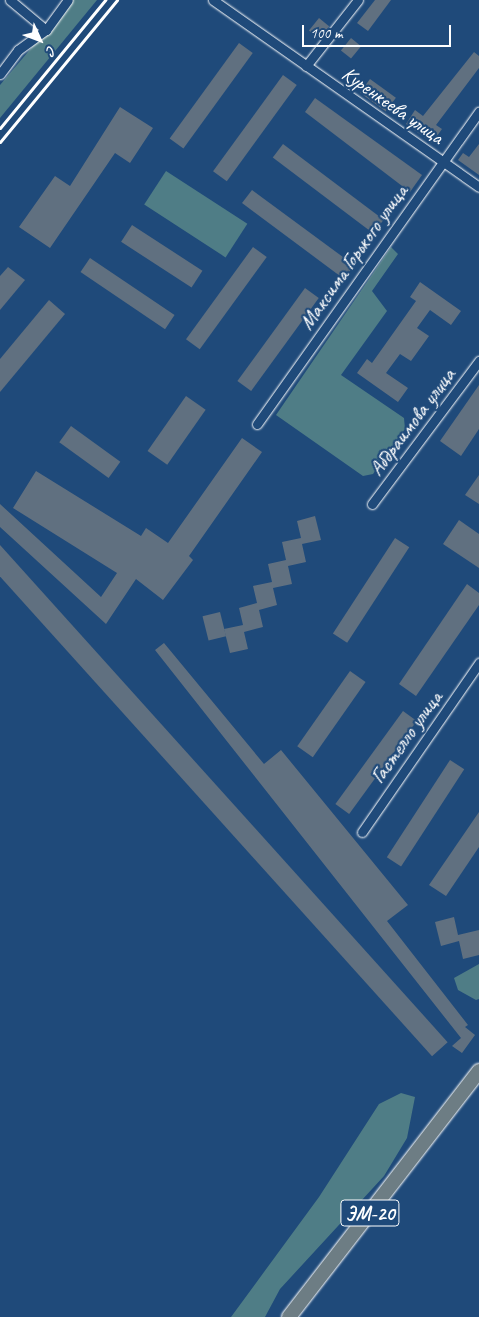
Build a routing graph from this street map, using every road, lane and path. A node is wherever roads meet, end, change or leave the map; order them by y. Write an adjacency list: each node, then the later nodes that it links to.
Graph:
1 (10, 0): 5 (street)
2 (68, 0): 5 (street)
3 (213, 0): 6 (street, Куренкеева улица)
4 (358, 0): 6 (street)
5 (46, 30): 7 (street)
6 (306, 66): 9 (street, Куренкеева улица)
7 (0, 74)
8 (479, 112): 9 (street, Максима Горького улица)
9 (443, 162): 10 (street, Куренкеева улица); 12 (street, Максима Горького улица)
10 (479, 187)
11 (479, 361): 13 (street, Абдраимова улица)
12 (258, 424)
13 (372, 504)
14 (479, 663): 15 (street, Гастелло улица)
15 (362, 832)
16 (479, 1072): 17 (main road, ЭМ-20)
17 (289, 1317)

